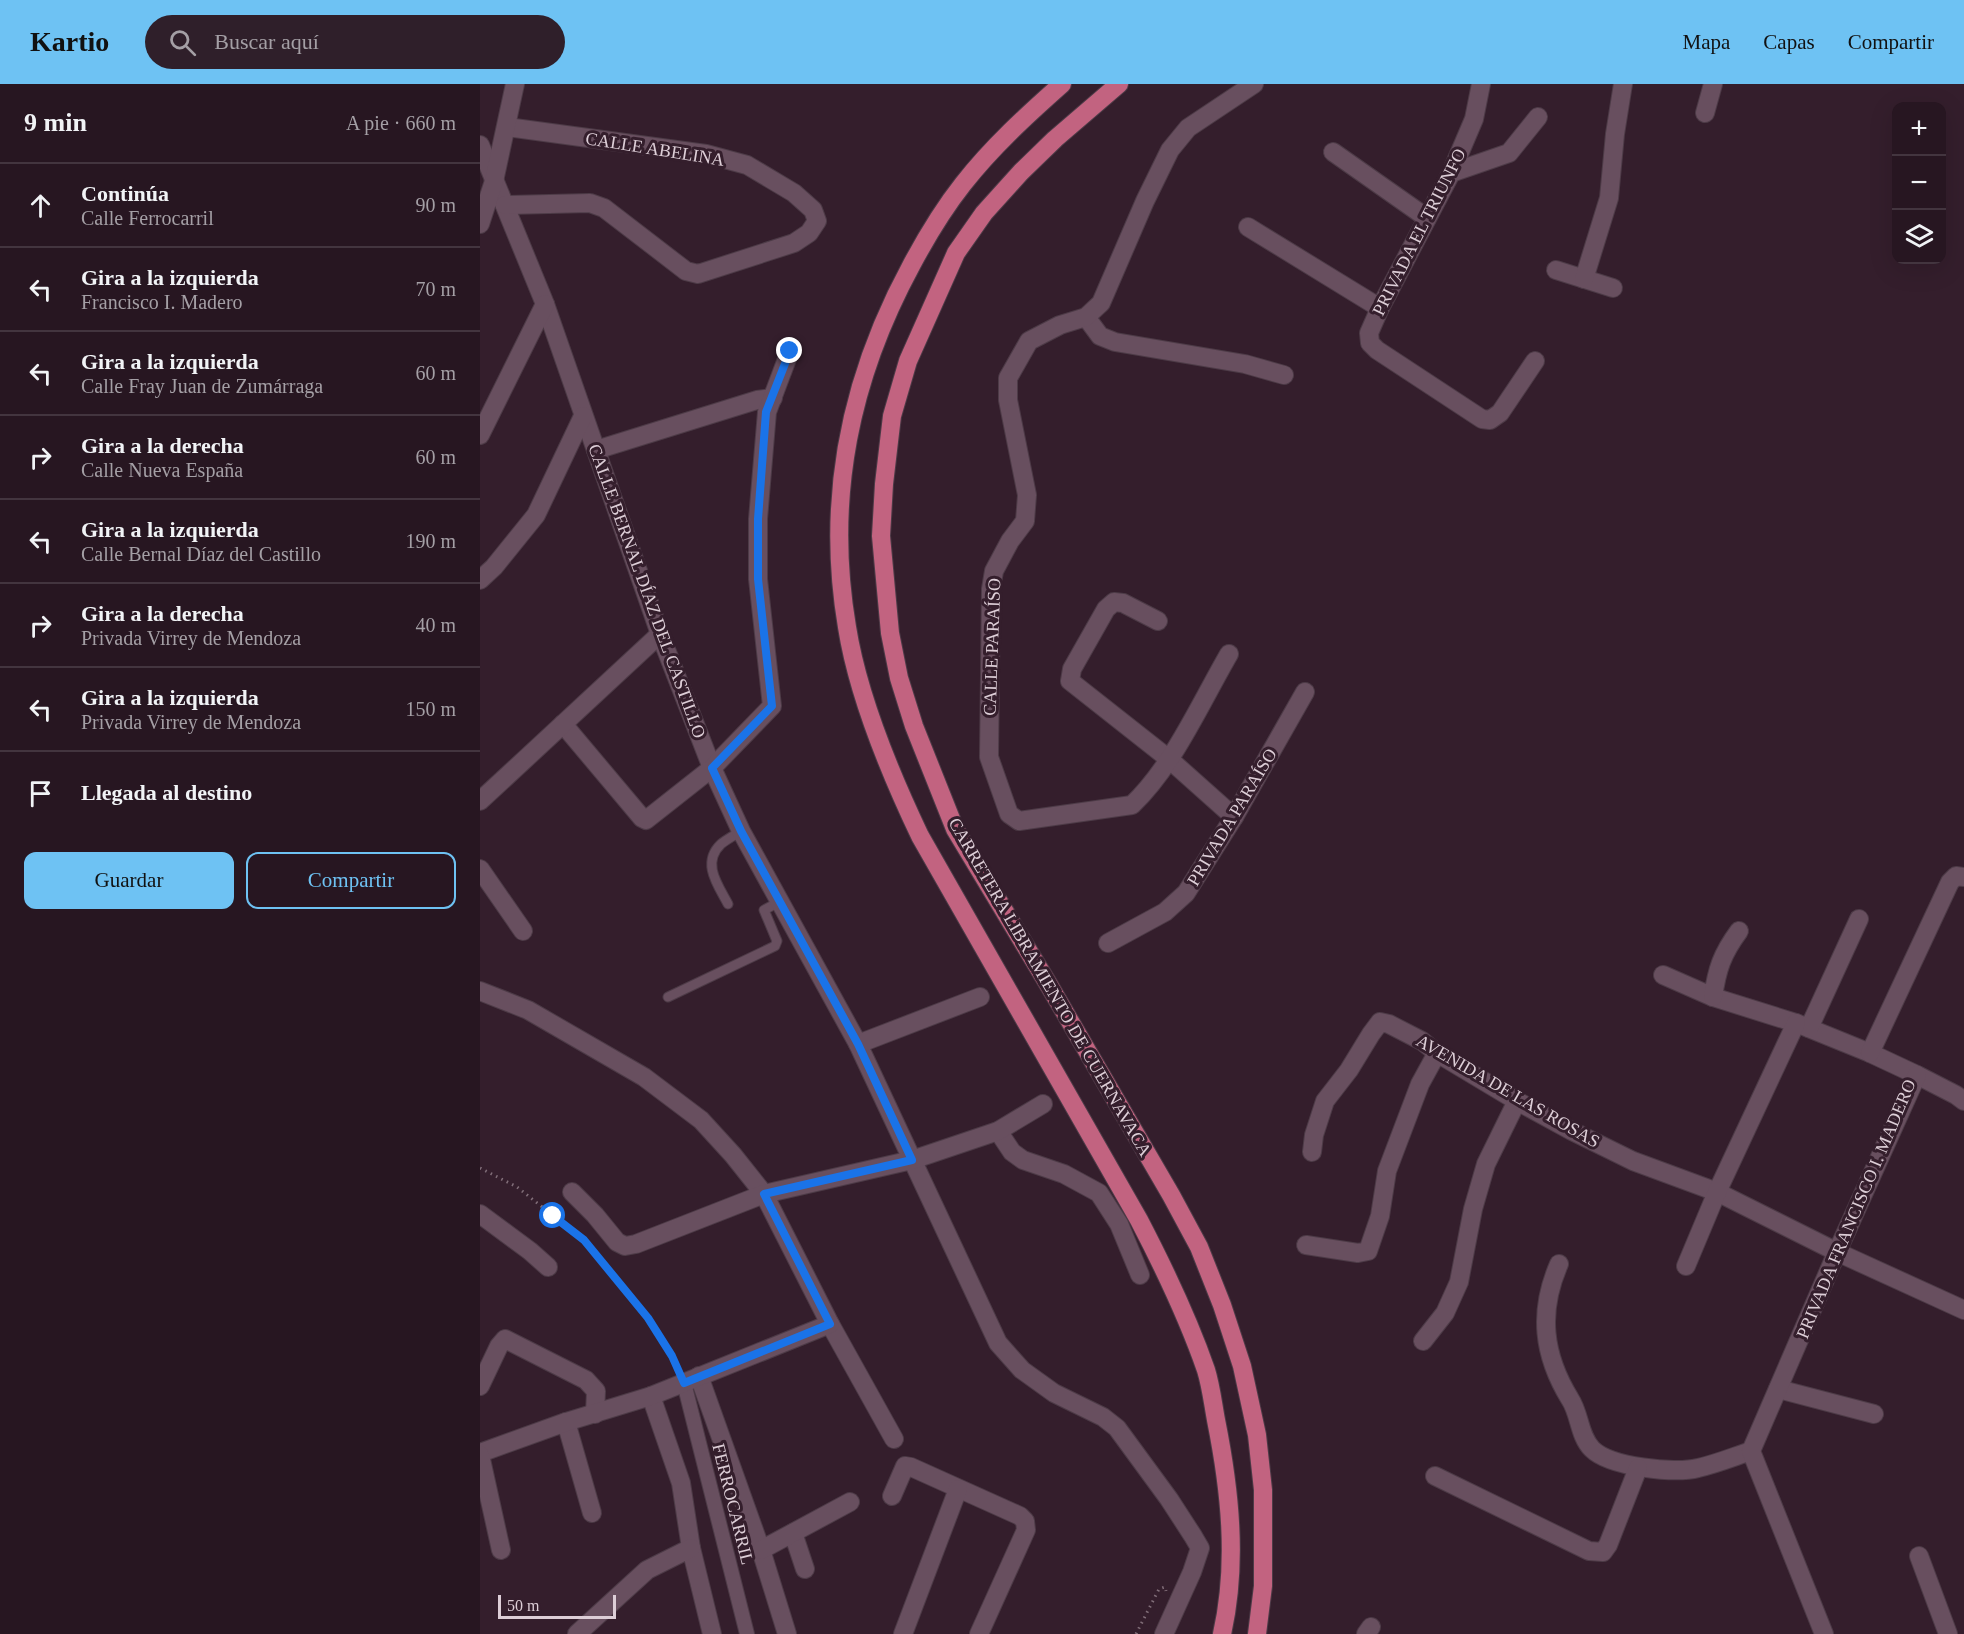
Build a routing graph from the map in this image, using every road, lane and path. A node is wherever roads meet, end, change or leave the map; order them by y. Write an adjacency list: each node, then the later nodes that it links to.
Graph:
1 (515, 84): 10 (street)
2 (1062, 84): 110 (highway, CARRETERA LIBRAMIENTO DE CUERNAVACA)
3 (1119, 84): 111 (highway, CARRETERA LIBRAMIENTO DE CUERNAVACA)
4 (1254, 84): 24 (street)
5 (1481, 84): 13 (street, PRIVADA EL TRIUNFO)
6 (1623, 84): 20 (street)
7 (1713, 84): 8 (street)
8 (1705, 113)
9 (1538, 117): 13 (street)
10 (507, 127): 14 (street); 15 (street, CALLE ABELINA)
11 (480, 145): 14 (street, CALLE BERNAL DÍAZ DEL CASTILLO)
12 (1333, 152): 16 (street)
13 (1451, 173): 16 (street, PRIVADA EL TRIUNFO)
14 (494, 181): 15 (street, CALLE BERNAL DÍAZ DEL CASTILLO); 17 (street)
15 (505, 205): 22 (street, CALLE BERNAL DÍAZ DEL CASTILLO)
16 (1427, 218): 23 (street, PRIVADA EL TRIUNFO)
17 (480, 224)
18 (1248, 227): 23 (street)
19 (1556, 270): 20 (street)
20 (1584, 279): 21 (street)
21 (1613, 288)
22 (545, 304): 29 (street, CALLE BERNAL DÍAZ DEL CASTILLO); 30 (street)
23 (1380, 308): 26 (street, PRIVADA EL TRIUNFO)
24 (1086, 317): 27 (street); 38 (street, CALLE PARAÍSO)
25 (790, 351): 28 (street)
26 (1535, 361)
27 (1284, 375)
28 (773, 398): 31 (street); 39 (street)
29 (583, 416): 31 (street, CALLE BERNAL DÍAZ DEL CASTILLO); 32 (street)
30 (480, 435)
31 (596, 450): 34 (street, CALLE BERNAL DÍAZ DEL CASTILLO)
32 (480, 580)
33 (1158, 621): 38 (street)
34 (660, 634): 37 (street); 39 (street, CALLE BERNAL DÍAZ DEL CASTILLO)
35 (1228, 654): 38 (street, CALLE PARAÍSO)
36 (1305, 692): 41 (street, PRIVADA PARAÍSO)
37 (563, 724): 39 (street); 40 (street)
38 (1169, 759): 41 (street)
39 (712, 768): 42 (street, CALLE BERNAL DÍAZ DEL CASTILLO)
40 (480, 801)
41 (1234, 817): 50 (street, PRIVADA PARAÍSO)
42 (741, 831): 45 (street, CALLE BERNAL DÍAZ DEL CASTILLO); 46 (lane)
43 (480, 869): 48 (street)
44 (1964, 877): 59 (street)
45 (779, 902): 53 (lane); 57 (street, CALLE BERNAL DÍAZ DEL CASTILLO)
46 (728, 904)
47 (1859, 919): 56 (street)
48 (523, 931)
49 (1739, 931): 55 (street)
50 (1108, 943)
51 (1662, 975): 55 (street, PRIVADA FRANCISCO I. MADERO)
52 (480, 992): 70 (street)
53 (668, 997)
54 (980, 997): 57 (street)
55 (1713, 997): 56 (street, PRIVADA FRANCISCO I. MADERO)
56 (1802, 1025): 59 (street, PRIVADA FRANCISCO I. MADERO); 69 (street)
57 (858, 1044): 66 (street, CALLE BERNAL DÍAZ DEL CASTILLO)
58 (1437, 1053): 61 (street, AVENIDA DE LAS ROSAS); 65 (street, AVENIDA DE LAS ROSAS); 72 (street)
59 (1870, 1053): 60 (street, PRIVADA FRANCISCO I. MADERO)
60 (1917, 1075): 62 (street); 73 (street, PRIVADA FRANCISCO I. MADERO)
61 (1517, 1101): 69 (street, AVENIDA DE LAS ROSAS); 80 (street)
62 (1964, 1101)
63 (1043, 1104): 64 (street)
64 (998, 1131): 66 (street); 77 (street)
65 (1312, 1152)
66 (912, 1160): 70 (street); 109 (street, CALLE BERNAL DÍAZ DEL CASTILLO)
67 (480, 1168): 81 (path)
68 (572, 1191): 70 (street)
69 (1717, 1192): 73 (street, AVENIDA DE LAS ROSAS); 75 (street)
70 (764, 1194): 79 (street)
71 (480, 1214): 76 (street)
72 (1306, 1245)
73 (1837, 1252): 78 (street, AVENIDA DE LAS ROSAS); 83 (street, PRIVADA FRANCISCO I. MADERO)
74 (1559, 1264): 91 (street)
75 (1686, 1266)
76 (548, 1267)
77 (1140, 1275)
78 (1964, 1310)
79 (830, 1324): 81 (street); 88 (street)
80 (1423, 1341)
81 (692, 1380): 84 (street); 100 (street); 105 (street, FERROCARRIL)
82 (480, 1386): 85 (street)
83 (1778, 1389): 86 (street); 89 (street, PRIVADA FRANCISCO I. MADERO)
84 (651, 1396): 85 (street); 98 (street)
85 (595, 1414): 87 (street)
86 (1874, 1414)
87 (566, 1422): 90 (street); 96 (street)
88 (894, 1439)
89 (1751, 1451): 91 (street); 112 (street)
90 (480, 1454): 99 (street)
91 (1638, 1468): 92 (street)
92 (1435, 1476)
93 (958, 1489): 94 (street); 107 (street); 108 (street)
94 (892, 1496)
95 (850, 1502): 97 (street)
96 (592, 1514)
97 (794, 1533): 100 (street); 102 (street)
98 (691, 1548): 103 (street); 104 (street)
99 (501, 1550)
100 (761, 1550): 106 (street)
101 (1919, 1556): 113 (street)
102 (805, 1569)
103 (577, 1634)
104 (712, 1634)
105 (747, 1634)
106 (787, 1634)
107 (903, 1634)
108 (979, 1634)
109 (1164, 1634)
110 (1222, 1634)
111 (1257, 1634)
112 (1824, 1634)
113 (1948, 1634)

